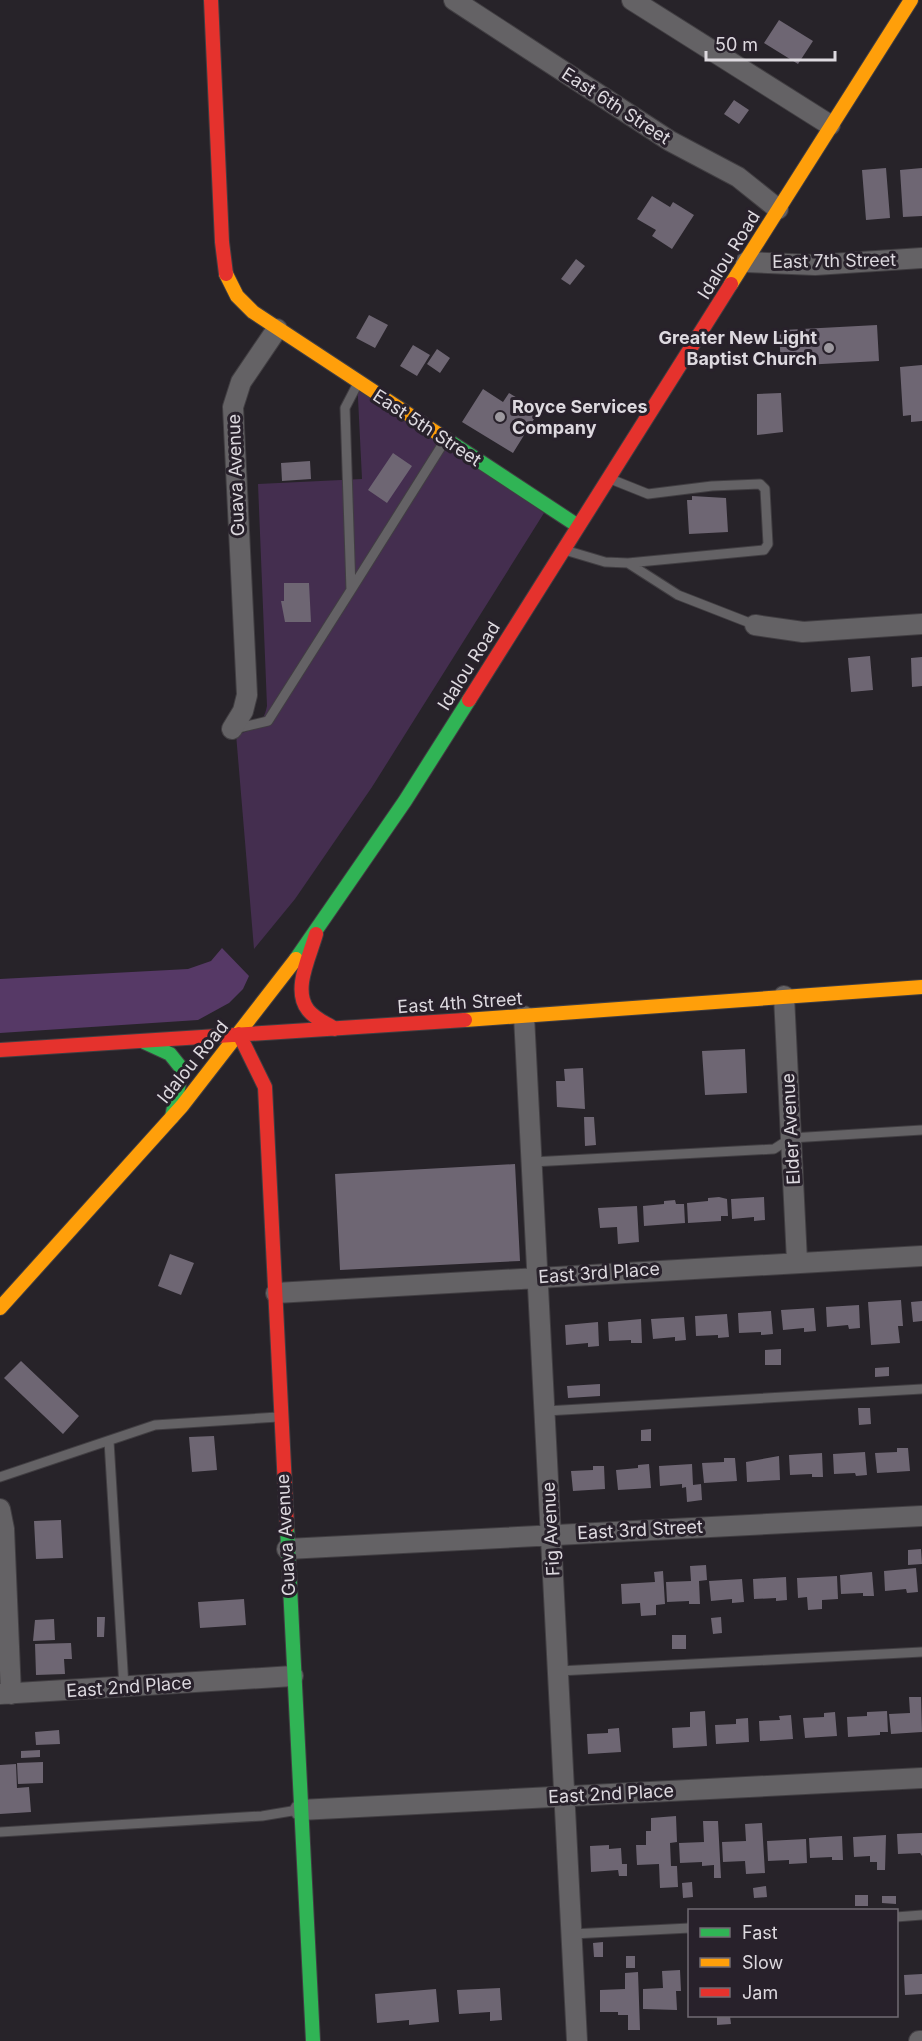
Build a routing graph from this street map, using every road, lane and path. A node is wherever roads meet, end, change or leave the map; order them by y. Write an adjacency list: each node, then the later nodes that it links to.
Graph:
1 (211, 0): 9 (street)
2 (454, 0): 6 (street, East 6th Street)
3 (632, 0): 5 (street)
4 (910, 0): 5 (street, Idalou Road)
5 (830, 125): 6 (street, Idalou Road)
6 (778, 209): 8 (street, Idalou Road)
7 (922, 258): 8 (street, East 7th Street)
8 (746, 262): 12 (street, Idalou Road)
9 (277, 329): 10 (street, East 5th Street); 19 (street, Guava Avenue)
10 (358, 383): 11 (street, East 5th Street); 16 (lane)
11 (446, 440): 13 (street, East 5th Street); 16 (lane)
12 (608, 478): 13 (street, Idalou Road); 15 (lane)
13 (578, 526): 14 (street, Idalou Road)
14 (564, 550): 15 (lane); 20 (street, Idalou Road)
15 (628, 563): 18 (lane)
16 (351, 590): 19 (lane)
17 (922, 624): 18 (street)
18 (755, 626)
19 (232, 729)
20 (317, 931): 24 (street); 25 (street, Idalou Road)
21 (922, 987): 22 (street, East 4th Street)
22 (784, 996): 23 (street, East 4th Street); 30 (street, Elder Avenue)
23 (524, 1017): 24 (street, East 4th Street); 31 (street, Fig Avenue)
24 (334, 1029): 25 (street, East 4th Street)
25 (239, 1034): 26 (street, East 4th Street); 28 (street, Idalou Road); 35 (street, Guava Avenue)
26 (143, 1041): 27 (street, East 4th Street); 28 (street)
27 (0, 1050)
28 (172, 1117): 36 (street, Idalou Road)
29 (922, 1130): 30 (lane)
30 (791, 1138): 31 (lane); 33 (street, Elder Avenue)
31 (532, 1162): 34 (street, Fig Avenue)
32 (922, 1256): 33 (street, East 3rd Place)
33 (797, 1261): 34 (street, East 3rd Place)
34 (539, 1277): 35 (street, East 3rd Place); 38 (street, Fig Avenue)
35 (276, 1293): 39 (street, Guava Avenue)
36 (0, 1308)
37 (922, 1389): 38 (lane)
38 (546, 1411): 44 (street, Fig Avenue)
39 (280, 1417): 40 (lane); 45 (street, Guava Avenue)
40 (109, 1441): 41 (lane); 49 (lane)
41 (0, 1477)
42 (0, 1509): 50 (street)
43 (922, 1516): 44 (street, East 3rd Street)
44 (552, 1535): 45 (street, East 3rd Street); 47 (street, Fig Avenue)
45 (287, 1549): 48 (street, Guava Avenue)
46 (922, 1652): 47 (lane)
47 (559, 1671): 52 (street, Fig Avenue)
48 (293, 1676): 49 (street, East 2nd Place); 53 (street, Guava Avenue)
49 (124, 1687): 50 (street, East 2nd Place)
50 (5, 1694)
51 (922, 1778): 52 (street, East 2nd Place)
52 (565, 1797): 53 (street, East 2nd Place); 58 (street, Fig Avenue)
53 (300, 1810): 54 (lane); 59 (street, Guava Avenue)
54 (0, 1832)
55 (922, 1916): 56 (lane)
56 (898, 1917)
57 (688, 1928): 58 (lane)
58 (572, 1934): 60 (street, Fig Avenue)
59 (313, 2041)
60 (577, 2041)

